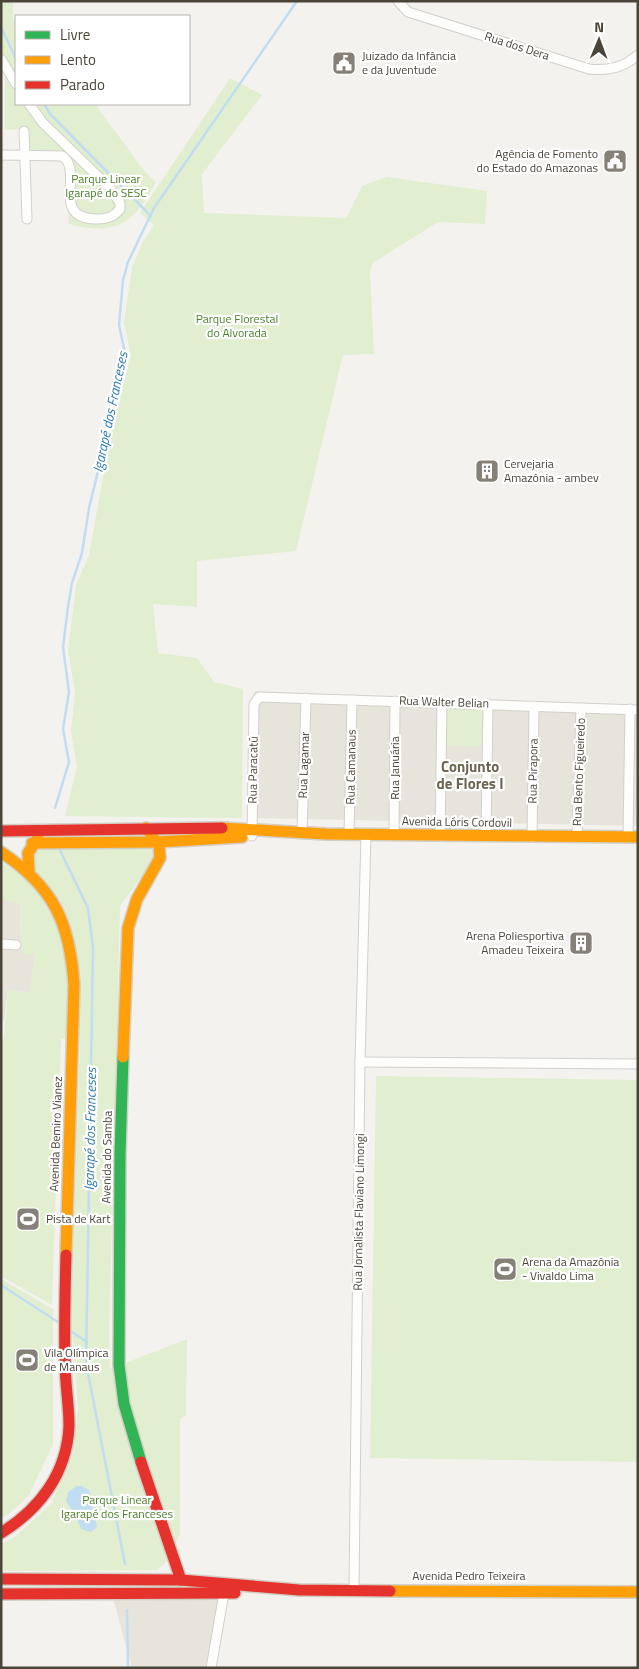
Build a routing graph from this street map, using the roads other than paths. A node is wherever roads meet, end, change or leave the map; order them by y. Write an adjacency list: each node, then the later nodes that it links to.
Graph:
1 (398, 1): 2 (street, Rua dos Dera)
2 (638, 55)
3 (1, 59): 4 (street)
4 (15, 82)
5 (30, 105): 7 (street)
6 (24, 130): 10 (street)
7 (63, 143): 8 (street); 8 (street)
8 (57, 154): 10 (street)
9 (1, 155): 10 (street)
10 (25, 155): 11 (street)
11 (26, 219)
12 (306, 698): 13 (street, Rua Walter Belian); 16 (street, Rua Walter Belian); 25 (street, Rua Lagamar)
13 (352, 700): 14 (street, Rua Walter Belian); 26 (street, Rua Camanaus)
14 (395, 700): 15 (street, Rua Walter Belian); 28 (street, Rua Januária)
15 (442, 702): 17 (street, Rua Walter Belian); 29 (street)
16 (254, 704): 24 (street, Rua Paracatú)
17 (488, 704): 18 (street, Rua Walter Belian); 30 (street)
18 (534, 706): 19 (street, Rua Walter Belian); 32 (street, Rua Pirapora)
19 (581, 708): 20 (street, Rua Walter Belian); 33 (street, Rua Bento Figueiredo)
20 (634, 709): 34 (street)
21 (146, 828): 24 (street, Avenida Lóris Cordovil); 31 (street, Avenida Lóris Cordovil); 35 (street)
22 (1, 831): 23 (street, Avenida Lóris Cordovil)
23 (47, 833): 31 (street, Avenida Lóris Cordovil); 36 (street)
24 (252, 833): 25 (street, Avenida Lóris Cordovil); 35 (street, Avenida Lóris Cordovil)
25 (302, 833): 26 (street, Avenida Lóris Cordovil)
26 (349, 834): 27 (street, Avenida Lóris Cordovil)
27 (366, 835): 28 (street, Avenida Lóris Cordovil); 41 (street, Rua Jornalista Flaviano Limongi)
28 (394, 835): 29 (street, Avenida Lóris Cordovil)
29 (440, 836): 30 (street, Avenida Lóris Cordovil)
30 (486, 836): 32 (street, Avenida Lóris Cordovil)
31 (76, 837): 35 (street, Avenida Lóris Cordovil); 36 (street, Avenida Lóris Cordovil)
32 (532, 837): 33 (street, Avenida Lóris Cordovil)
33 (577, 837): 34 (street, Avenida Lóris Cordovil)
34 (633, 837)
35 (158, 842): 46 (street, Avenida do Samba)
36 (32, 843): 38 (street)
37 (1, 852): 38 (street, Avenida Bemiro Vianez)
38 (29, 871): 43 (street, Avenida Bemiro Vianez)
39 (1, 944): 40 (street)
40 (16, 945)
41 (360, 1062): 42 (street); 48 (street, Rua Jornalista Flaviano Limongi)
42 (638, 1064)
43 (1, 1533)
44 (1, 1579): 45 (street, Avenida Pedro Teixeira)
45 (164, 1580): 46 (street, Avenida Pedro Teixeira); 52 (street)
46 (181, 1580): 47 (street, Avenida Pedro Teixeira)
47 (299, 1590): 48 (street, Avenida Pedro Teixeira); 50 (street, Avenida Pedro Teixeira)
48 (354, 1590): 49 (street, Avenida Pedro Teixeira)
49 (638, 1592)
50 (224, 1593): 52 (street, Avenida Pedro Teixeira); 53 (street)
51 (1, 1594): 52 (street, Avenida Pedro Teixeira)
52 (153, 1594)
53 (211, 1668)

